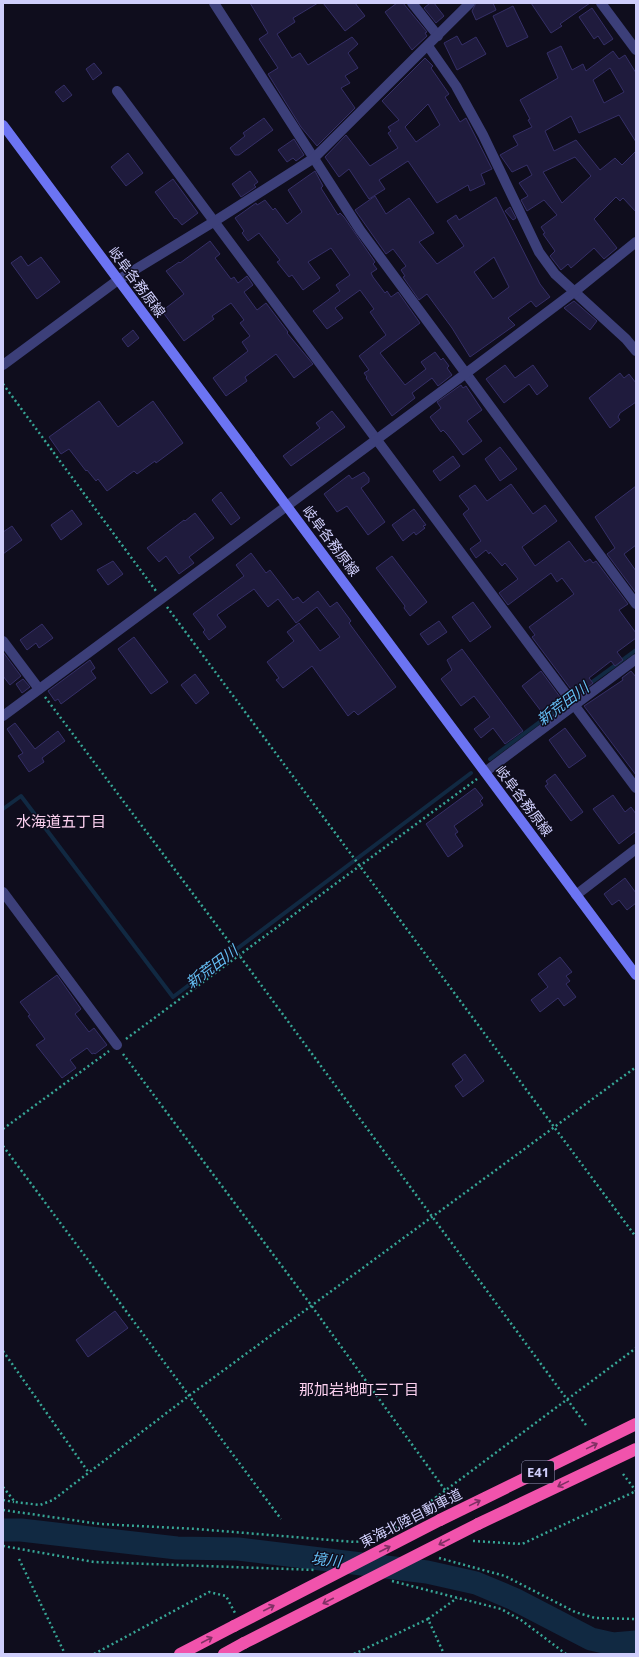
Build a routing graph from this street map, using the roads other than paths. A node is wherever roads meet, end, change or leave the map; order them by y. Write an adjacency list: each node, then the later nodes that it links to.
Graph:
1 (214, 3): 10 (street)
2 (412, 3): 5 (street)
3 (470, 3): 5 (street)
4 (601, 3): 7 (street)
5 (438, 36): 6 (street)
6 (428, 46): 10 (street); 14 (street)
7 (636, 50)
8 (117, 91): 11 (street)
9 (3, 125): 13 (main road, 岐阜各務原線)
10 (314, 158): 11 (street); 17 (street)
11 (215, 221): 13 (street); 18 (street)
12 (636, 242): 14 (street)
13 (118, 280): 16 (street); 19 (main road, 岐阜各務原線)
14 (574, 292): 15 (street); 17 (street)
15 (636, 352)
16 (3, 365)
17 (465, 374): 18 (street); 20 (street)
18 (376, 439): 19 (street); 24 (street)
19 (287, 506): 23 (street); 26 (main road, 岐阜各務原線)
20 (636, 604)
21 (3, 640): 23 (street)
22 (636, 659): 24 (street)
23 (39, 689): 25 (street)
24 (574, 705): 26 (street); 27 (street)
25 (3, 716)
26 (485, 772): 30 (main road, 岐阜各務原線)
27 (636, 788)
28 (636, 849): 30 (street)
29 (3, 892): 32 (street)
30 (576, 894): 31 (main road, 岐阜各務原線)
31 (636, 975)
32 (117, 1045)
33 (636, 1424): 35 (highway, 東海北陸自動車道 / E41, one-way to 33, bridge)
34 (636, 1449): 36 (highway, E41, one-way to 36, bridge)
35 (180, 1654)
36 (224, 1654)

